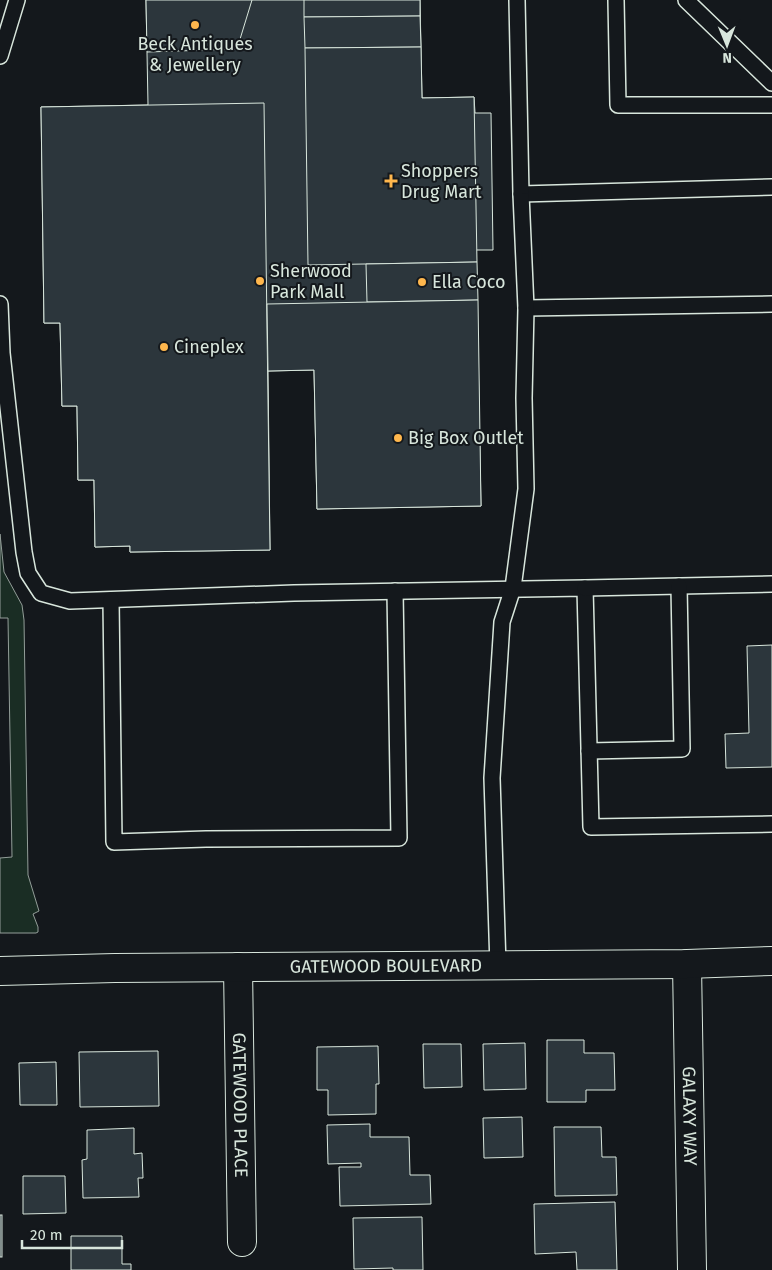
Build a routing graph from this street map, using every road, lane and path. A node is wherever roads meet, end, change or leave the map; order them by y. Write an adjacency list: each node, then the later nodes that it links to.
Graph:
1 (17, 0): 5 (lane)
2 (516, 0): 9 (lane)
3 (616, 0): 7 (lane)
4 (686, 0): 6 (lane)
5 (0, 56)
6 (772, 83)
7 (772, 105)
8 (772, 187): 9 (lane)
9 (521, 194): 12 (lane)
10 (0, 304): 13 (lane)
11 (772, 304): 12 (lane)
12 (526, 308): 16 (lane)
13 (6, 441): 19 (lane)
14 (772, 584): 15 (lane)
15 (679, 586): 17 (lane); 20 (lane)
16 (513, 588): 17 (lane); 18 (lane); 24 (lane)
17 (585, 588): 20 (lane)
18 (395, 591): 19 (lane); 19 (lane)
19 (111, 600)
20 (589, 751): 21 (lane)
21 (772, 824)
22 (772, 961): 23 (street, GATEWOOD BOULEVARD)
23 (688, 964): 24 (street, GATEWOOD BOULEVARD); 28 (street, GALAXY WAY)
24 (498, 966): 25 (street, GATEWOOD BOULEVARD)
25 (238, 967): 26 (street, GATEWOOD BOULEVARD); 27 (street, GATEWOOD PLACE)
26 (0, 971)
27 (242, 1242)
28 (692, 1270)

